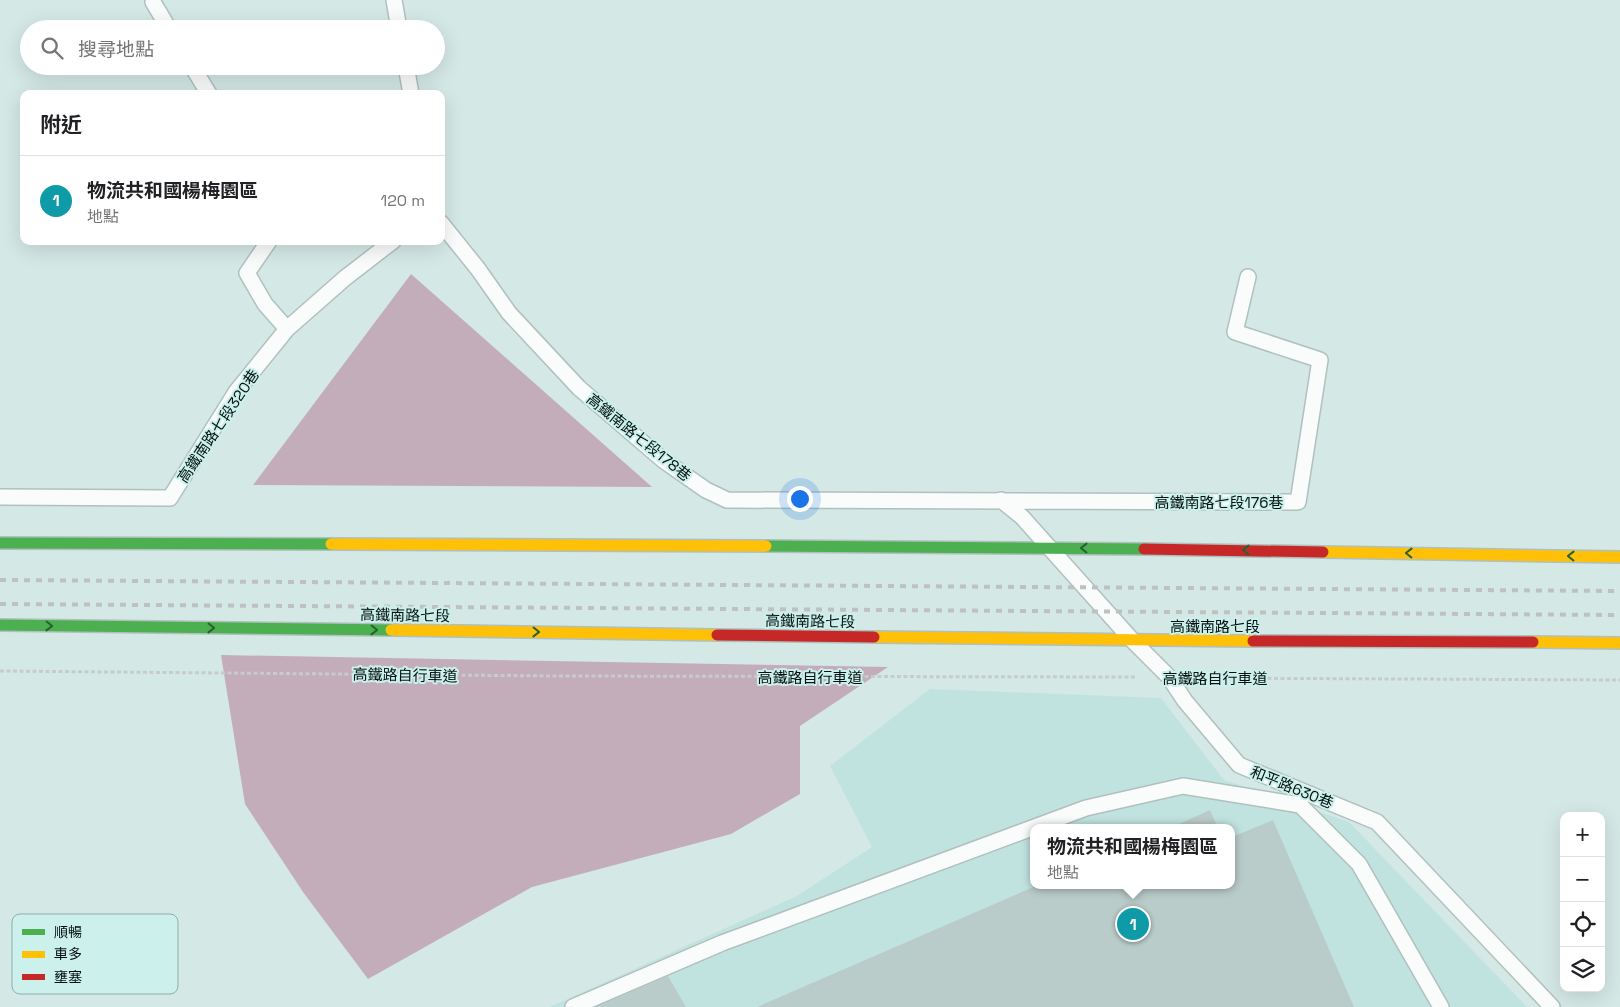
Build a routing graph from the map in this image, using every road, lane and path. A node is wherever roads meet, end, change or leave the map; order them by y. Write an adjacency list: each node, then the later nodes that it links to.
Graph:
1 (394, 0): 4 (lane)
2 (153, 2): 3 (lane)
3 (164, 20)
4 (397, 20)
5 (197, 75): 7 (lane)
6 (408, 75): 8 (lane)
7 (207, 90)
8 (410, 90)
9 (445, 228): 15 (lane, 高鐵南路七段178巷)
10 (266, 245): 13 (lane)
11 (388, 245): 13 (lane, 高鐵南路七段320巷)
12 (1248, 278): 15 (lane, 高鐵南路七段176巷)
13 (287, 329): 14 (lane, 高鐵南路七段320巷)
14 (0, 497)
15 (1002, 500): 17 (lane, 和平路630巷)
16 (0, 543): 17 (main road)
17 (1050, 547): 18 (main road, one-way to 17); 20 (lane, 和平路630巷)
18 (1620, 557)
19 (0, 625): 20 (main road, 高鐵南路七段, one-way to 20)
20 (1132, 640): 21 (main road, 高鐵南路七段); 23 (lane, 和平路630巷)
21 (1620, 643)
22 (0, 671): 23 (path, 高鐵路自行車道)
23 (1168, 677): 24 (path, 高鐵路自行車道); 29 (lane, 和平路630巷)
24 (1620, 680)
25 (1043, 824): 28 (lane)
26 (1030, 829): 27 (lane)
27 (573, 1007)
28 (1442, 1007)
29 (1552, 1007)

